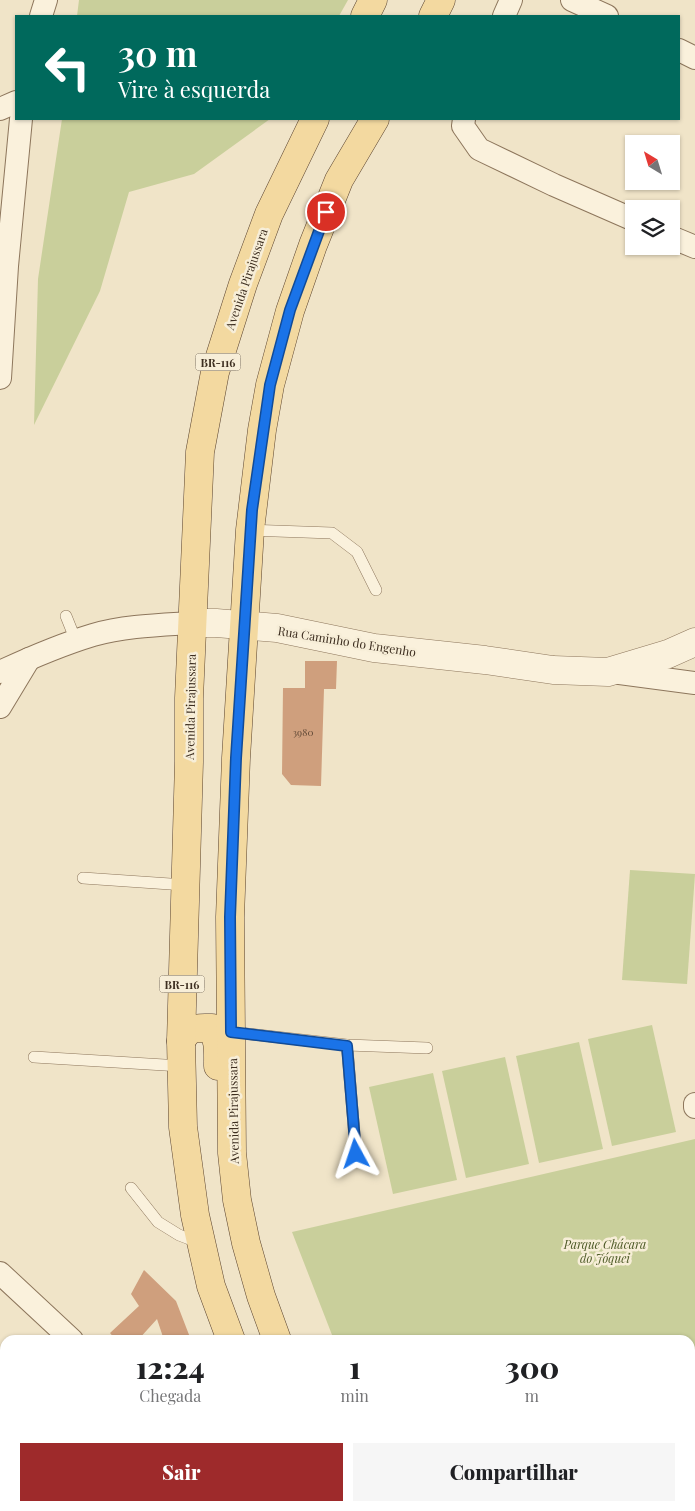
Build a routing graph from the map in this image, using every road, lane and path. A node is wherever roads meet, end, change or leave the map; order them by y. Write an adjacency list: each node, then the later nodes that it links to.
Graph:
1 (46, 0): 6 (street)
2 (373, 0): 7 (main road)
3 (441, 0): 8 (main road)
4 (511, 0): 9 (street)
5 (572, 0): 10 (street)
6 (41, 15)
7 (366, 15)
8 (434, 15)
9 (504, 15)
10 (605, 15)
11 (680, 50): 12 (street)
12 (695, 58)
13 (15, 102): 14 (street)
14 (0, 109)
15 (21, 120): 22 (street)
16 (315, 120): 26 (main road, Avenida Pirajussara / BR-116)
17 (374, 120): 23 (main road, Avenida Pirajussara)
18 (464, 120): 19 (street)
19 (625, 216)
20 (680, 241): 21 (street)
21 (695, 247)
22 (0, 378)
23 (250, 530): 24 (lane); 27 (main road, Avenida Pirajussara)
24 (376, 590)
25 (66, 616): 28 (lane)
26 (191, 623): 27 (street, Rua Caminho do Engenho); 28 (street, Rua Caminho do Engenho); 36 (main road, Avenida Pirajussara / BR-116)
27 (245, 626): 32 (street, Rua Caminho do Engenho); 37 (main road, Avenida Pirajussara)
28 (76, 641): 30 (street, Rua Caminho do Engenho)
29 (695, 642): 32 (street, Rua Caminho do Engenho)
30 (29, 659): 31 (street, Rua Caminho do Engenho); 34 (street)
31 (0, 672)
32 (608, 672): 33 (street)
33 (695, 683)
34 (0, 707)
35 (83, 878): 36 (lane)
36 (185, 885): 40 (main road, Avenida Pirajussara / BR-116)
37 (231, 1032): 38 (lane); 42 (main road, Avenida Pirajussara)
38 (347, 1046): 39 (lane); 43 (lane)
39 (427, 1048)
40 (181, 1054): 41 (lane); 42 (main road); 45 (main road, Avenida Pirajussara / BR-116)
41 (34, 1056)
42 (232, 1153): 49 (main road, Avenida Pirajussara)
43 (356, 1154)
44 (131, 1188): 45 (lane)
45 (201, 1243): 48 (main road, Avenida Pirajussara / BR-116)
46 (0, 1273): 47 (street)
47 (67, 1335)
48 (229, 1335)
49 (275, 1335)

